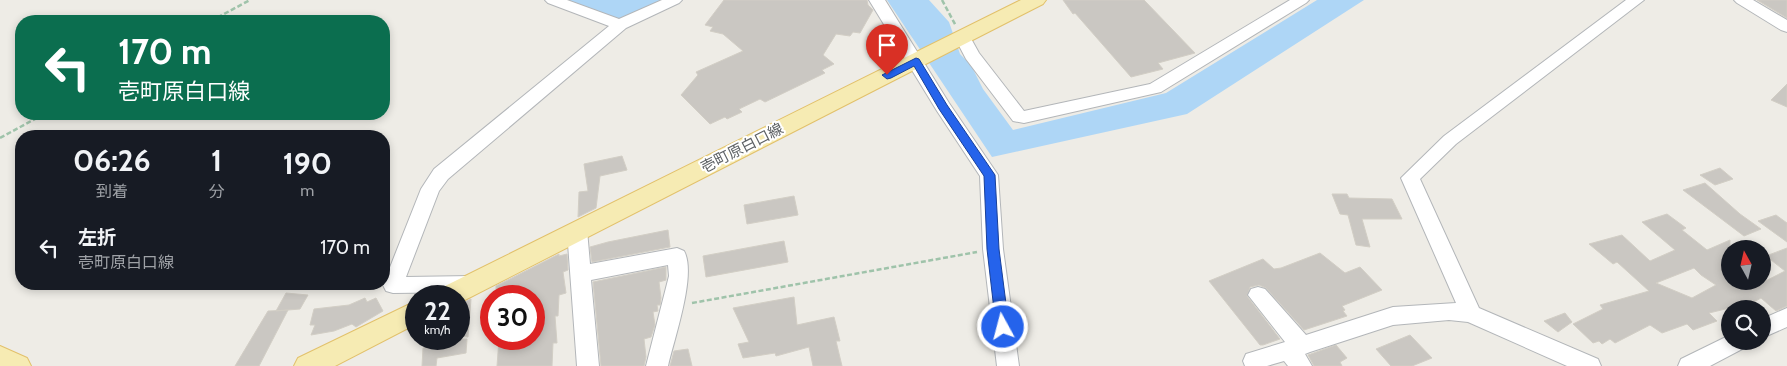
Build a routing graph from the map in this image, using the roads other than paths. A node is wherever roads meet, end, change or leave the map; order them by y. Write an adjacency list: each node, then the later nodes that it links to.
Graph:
1 (552, 0): 8 (street)
2 (674, 0): 8 (street)
3 (877, 0): 11 (street)
4 (1036, 0): 10 (main road, 壱町原白口線)
5 (1301, 0): 10 (street)
6 (1636, 0): 16 (street)
7 (1742, 0): 9 (street)
8 (620, 26): 14 (street)
9 (1787, 27)
10 (959, 39): 11 (main road, 壱町原白口線)
11 (919, 59): 12 (main road, 壱町原白口線); 28 (street)
12 (577, 230): 13 (street); 14 (main road, 壱町原白口線)
13 (580, 274): 26 (street); 27 (street)
14 (472, 284)
15 (1258, 295): 21 (street)
16 (1471, 314): 21 (street); 29 (street)
17 (1787, 317): 19 (street)
18 (405, 318): 25 (main road)
19 (1771, 325)
20 (1721, 350): 30 (street)
21 (1297, 354): 23 (street)
22 (0, 358): 24 (main road)
23 (1254, 361)
24 (17, 366)
25 (308, 366)
26 (588, 366)
27 (657, 366)
28 (1008, 366)
29 (1590, 366)
30 (1688, 366)

